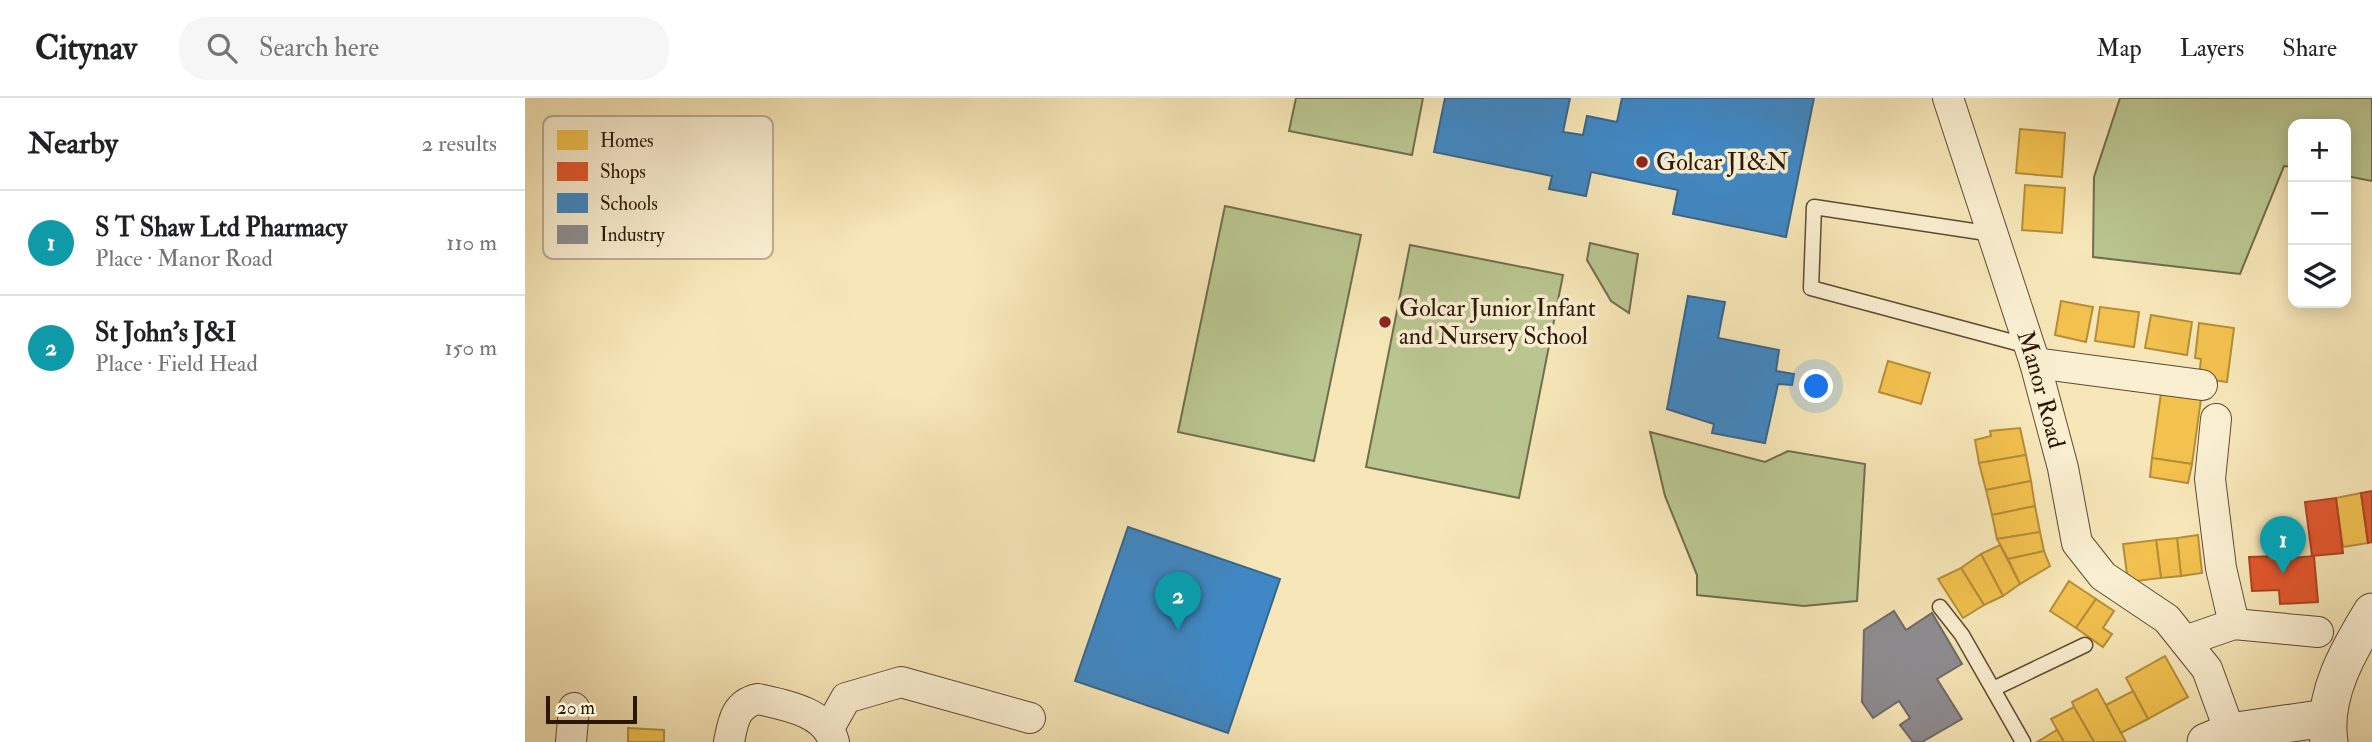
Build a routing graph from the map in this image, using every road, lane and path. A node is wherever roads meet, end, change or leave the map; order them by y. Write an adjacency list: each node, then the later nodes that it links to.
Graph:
1 (1948, 98): 2 (street, Manor Road)
2 (1993, 234): 3 (street, Manor Road); 3 (lane)
3 (2032, 354): 4 (street); 10 (street, Manor Road)
4 (2202, 385)
5 (2216, 419): 8 (street)
6 (1940, 607): 12 (lane)
7 (2372, 612): 15 (street)
8 (2234, 624): 9 (street); 10 (street)
9 (2318, 632)
10 (2185, 641): 17 (street, Manor Road)
11 (2085, 645): 12 (lane)
12 (1993, 689): 20 (lane)
13 (574, 708): 18 (street)
14 (1030, 718): 16 (street)
15 (2327, 730): 17 (street)
16 (831, 736): 19 (street)
17 (2218, 737)
18 (571, 742)
19 (729, 742)
20 (2023, 742)

